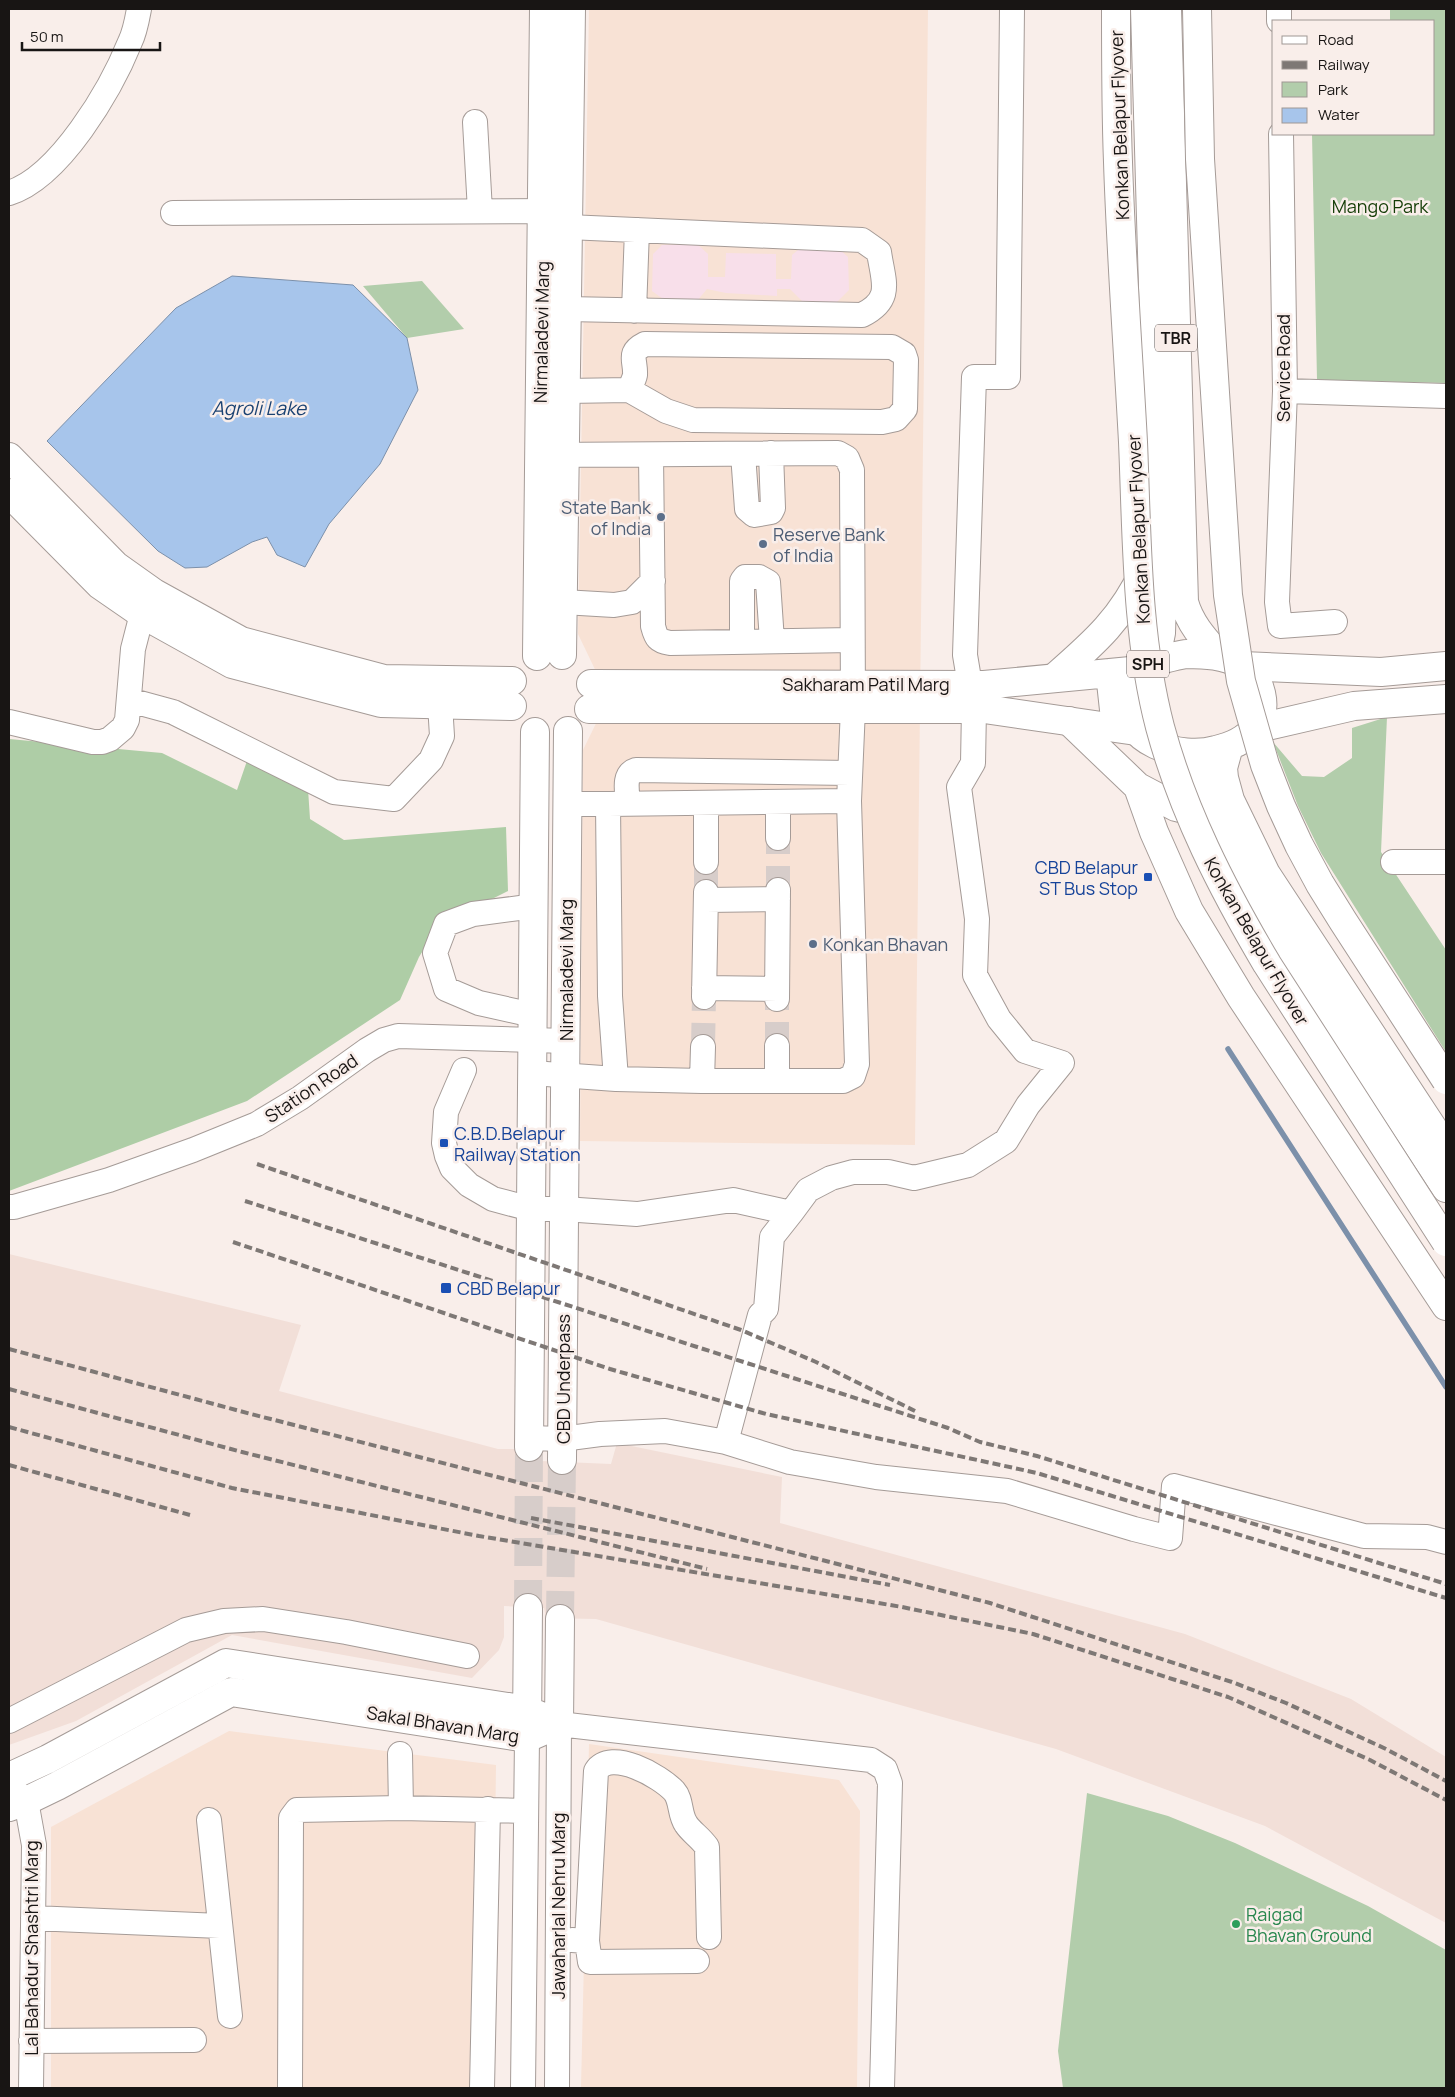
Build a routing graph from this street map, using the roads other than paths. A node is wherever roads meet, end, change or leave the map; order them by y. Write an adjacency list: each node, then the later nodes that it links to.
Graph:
1 (139, 9): 11 (street)
2 (544, 9): 14 (main road, Nirmaladevi Marg)
3 (571, 9): 14 (main road, Nirmaladevi Marg)
4 (1012, 9): 46 (street)
5 (1116, 9): 90 (main road, Konkan Belapur Flyover / SPH, bridge)
6 (1145, 9): 28 (main road, TBR)
7 (1167, 9): 37 (main road, TBR)
8 (1197, 9): 81 (main road, bridge)
9 (475, 122): 12 (street)
10 (1281, 135): 20 (street, Service Road)
11 (9, 193)
12 (480, 211): 13 (street); 14 (street)
13 (173, 212)
14 (559, 216): 15 (street); 16 (main road, Nirmaladevi Marg); 24 (main road, Nirmaladevi Marg)
15 (637, 230): 17 (street); 17 (street)
16 (567, 309): 17 (street); 19 (main road, Nirmaladevi Marg)
17 (634, 311)
18 (629, 390): 18 (street); 19 (street)
19 (566, 391): 24 (main road, Nirmaladevi Marg)
20 (1285, 391): 21 (street); 32 (street, Service Road)
21 (1446, 396)
22 (771, 453): 23 (street); 23 (street); 33 (street)
23 (743, 454): 25 (street)
24 (552, 455): 25 (street); 30 (main road, Nirmaladevi Marg); 36 (main road, Nirmaladevi Marg)
25 (650, 455): 29 (street)
26 (9, 457): 43 (main road)
27 (9, 493): 31 (main road)
28 (1159, 526): 38 (main road, TBR); 42 (main road)
29 (653, 580): 30 (street); 35 (street)
30 (563, 602): 36 (main road, Nirmaladevi Marg)
31 (142, 614): 48 (street); 49 (main road)
32 (1335, 622)
33 (852, 640): 34 (street); 45 (street)
34 (772, 641): 35 (street); 35 (street)
35 (742, 642)
36 (550, 655): 43 (main road); 44 (main road)
37 (1231, 661): 38 (main road); 40 (main road); 54 (main road, TBR)
38 (1148, 666): 41 (main road, Sakharam Patil Marg); 53 (main road, TBR)
39 (1446, 666): 40 (main road)
40 (1350, 672): 50 (main road)
41 (1110, 673): 42 (main road, Sakharam Patil Marg); 53 (main road)
42 (1054, 678): 46 (main road, Sakharam Patil Marg)
43 (512, 693): 49 (main road); 56 (main road)
44 (590, 696): 45 (main road, Sakharam Patil Marg); 55 (main road)
45 (852, 696): 46 (main road, Sakharam Patil Marg); 59 (street)
46 (972, 697): 51 (main road, Sakharam Patil Marg); 89 (street)
47 (1446, 699): 50 (main road)
48 (129, 700): 49 (street); 52 (street)
49 (440, 704)
50 (1354, 706): 54 (main road)
51 (1069, 721): 53 (main road, Sakharam Patil Marg); 60 (main road)
52 (9, 722)
53 (1126, 729): 58 (main road)
54 (1254, 729): 57 (main road)
55 (568, 731): 56 (main road); 64 (main road, Nirmaladevi Marg)
56 (535, 732): 71 (main road, Nirmaladevi Marg)
57 (1229, 746): 58 (main road); 84 (main road)
58 (1189, 753): 66 (main road)
59 (850, 773): 61 (street); 65 (street)
60 (1138, 788): 66 (main road); 91 (main road)
61 (849, 801): 62 (street); 83 (street)
62 (778, 802): 63 (street); 67 (street)
63 (706, 803): 65 (street); 68 (street)
64 (568, 804): 65 (street); 74 (main road, Nirmaladevi Marg)
65 (618, 804): 80 (street)
66 (1214, 817): 85 (main road)
67 (778, 838)
68 (706, 862)
69 (1394, 862): 70 (street)
70 (1446, 862)
71 (535, 906): 73 (main road, Nirmaladevi Marg); 73 (street)
72 (704, 992): 72 (street)
73 (533, 1028): 74 (street); 78 (main road, Nirmaladevi Marg); 86 (street, Station Road)
74 (566, 1041): 79 (main road, Nirmaladevi Marg)
75 (777, 1046): 83 (street)
76 (703, 1047): 82 (street)
77 (464, 1070): 87 (street)
78 (532, 1073): 79 (street); 87 (main road, Nirmaladevi Marg)
79 (566, 1077): 80 (street); 88 (main road, Nirmaladevi Marg)
80 (616, 1080): 82 (street)
81 (1446, 1080)
82 (702, 1081): 83 (street)
83 (777, 1081)
84 (1446, 1148)
85 (1446, 1188)
86 (9, 1207)
87 (531, 1209): 88 (street); 93 (main road, CBD Underpass)
88 (564, 1209): 89 (street); 94 (main road, CBD Underpass)
89 (791, 1213): 92 (street)
90 (1446, 1242)
91 (1446, 1306)
92 (726, 1442): 94 (street); 95 (street)
93 (529, 1443): 94 (street)
94 (562, 1449)
95 (1446, 1542)
96 (528, 1608): 99 (main road)
97 (560, 1619): 101 (main road)
98 (467, 1656): 100 (street)
99 (527, 1710): 101 (main road, Sakal Bhavan Marg); 102 (main road); 104 (main road, Sakal Bhavan Marg)
100 (9, 1721)
101 (559, 1724): 102 (main road, Sakal Bhavan Marg); 110 (street, Jawaharlal Nehru Marg); 127 (street)
102 (527, 1738): 105 (main road, Sakal Bhavan Marg); 108 (street, Jawaharlal Nehru Marg)
103 (400, 1754): 106 (street)
104 (9, 1777)
105 (15, 1798): 112 (street, Lal Bahadur Shashtri Marg)
106 (400, 1808): 107 (street); 123 (street)
107 (488, 1809): 108 (street); 124 (street)
108 (526, 1811): 115 (street, Jawaharlal Nehru Marg)
109 (208, 1820): 113 (street)
110 (559, 1838): 111 (street); 116 (street, Jawaharlal Nehru Marg)
111 (592, 1840): 114 (street); 117 (street)
112 (33, 1918): 113 (street); 121 (street, Lal Bahadur Shashtri Marg)
113 (220, 1926): 119 (street)
114 (709, 1938)
115 (525, 1939): 116 (street); 125 (street, Jawaharlal Nehru Marg)
116 (558, 1939): 117 (street); 126 (street, Jawaharlal Nehru Marg)
117 (587, 1941): 118 (street)
118 (697, 1962)
119 (230, 2016)
120 (194, 2040): 121 (street)
121 (32, 2041): 122 (street, Lal Bahadur Shashtri Marg)
122 (31, 2088)
123 (290, 2088)
124 (482, 2088)
125 (523, 2088)
126 (557, 2088)
127 (882, 2088)

